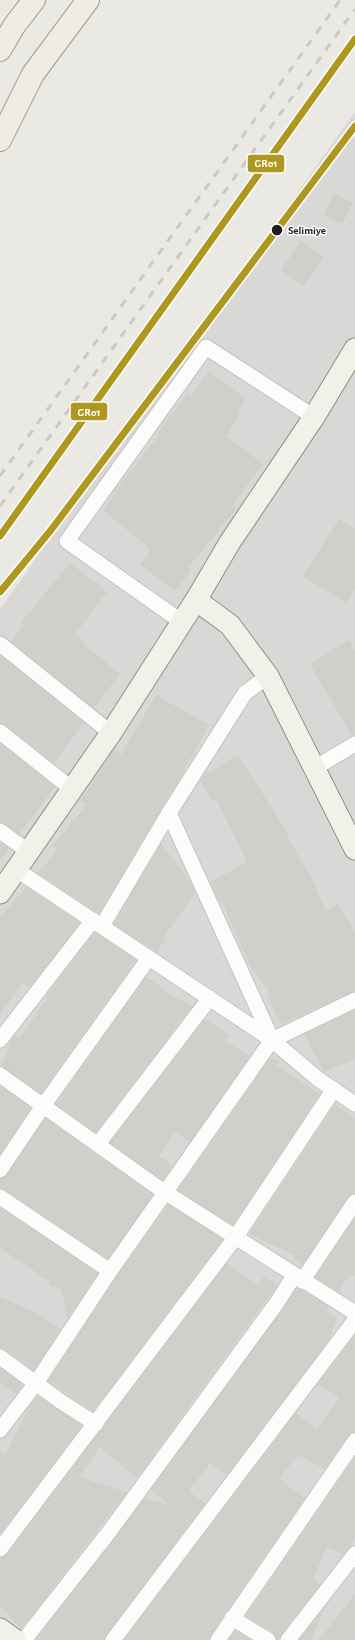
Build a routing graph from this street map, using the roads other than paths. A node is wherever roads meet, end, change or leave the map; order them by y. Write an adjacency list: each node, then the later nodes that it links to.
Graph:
1 (34, 0): 3 (main road)
2 (88, 0): 4 (main road)
3 (0, 50)
4 (0, 140)
5 (354, 352): 6 (street)
6 (314, 417): 7 (street); 8 (street)
7 (196, 600): 8 (street); 10 (street)
8 (182, 622): 12 (street)
9 (0, 644): 12 (street)
10 (268, 676): 14 (street); 16 (street)
11 (0, 732): 15 (street)
12 (111, 733): 15 (street)
13 (355, 744): 14 (street)
14 (313, 769): 18 (street)
15 (72, 789): 19 (street)
16 (169, 813): 22 (street); 27 (street)
17 (0, 831): 19 (street)
18 (355, 848)
19 (29, 852): 20 (street)
20 (17, 870): 21 (street); 22 (street)
21 (0, 893)
22 (97, 923): 23 (street); 26 (street)
23 (149, 958): 24 (street); 31 (street)
24 (210, 998): 27 (street); 32 (street)
25 (355, 1000): 27 (street)
26 (0, 1040)
27 (272, 1040): 29 (street); 34 (street)
28 (0, 1075): 31 (street)
29 (334, 1089): 30 (street); 37 (street)
30 (355, 1104)
31 (44, 1106): 32 (street); 33 (street)
32 (98, 1144): 34 (street)
33 (0, 1170)
34 (164, 1192): 37 (street); 38 (street)
35 (0, 1197): 38 (street)
36 (355, 1202): 39 (street)
37 (235, 1238): 39 (street); 44 (street)
38 (110, 1271): 43 (street)
39 (298, 1278): 40 (street); 52 (street)
40 (355, 1313)
41 (355, 1320): 53 (street)
42 (0, 1357): 43 (street)
43 (36, 1383): 44 (street); 45 (street)
44 (96, 1424): 47 (street)
45 (0, 1430)
46 (355, 1441): 49 (street)
47 (0, 1549)
48 (355, 1554): 56 (street)
49 (232, 1618): 54 (street); 55 (street)
50 (0, 1629): 51 (street)
51 (15, 1640)
52 (24, 1640)
53 (113, 1640)
54 (218, 1640)
55 (268, 1640)
56 (288, 1640)

